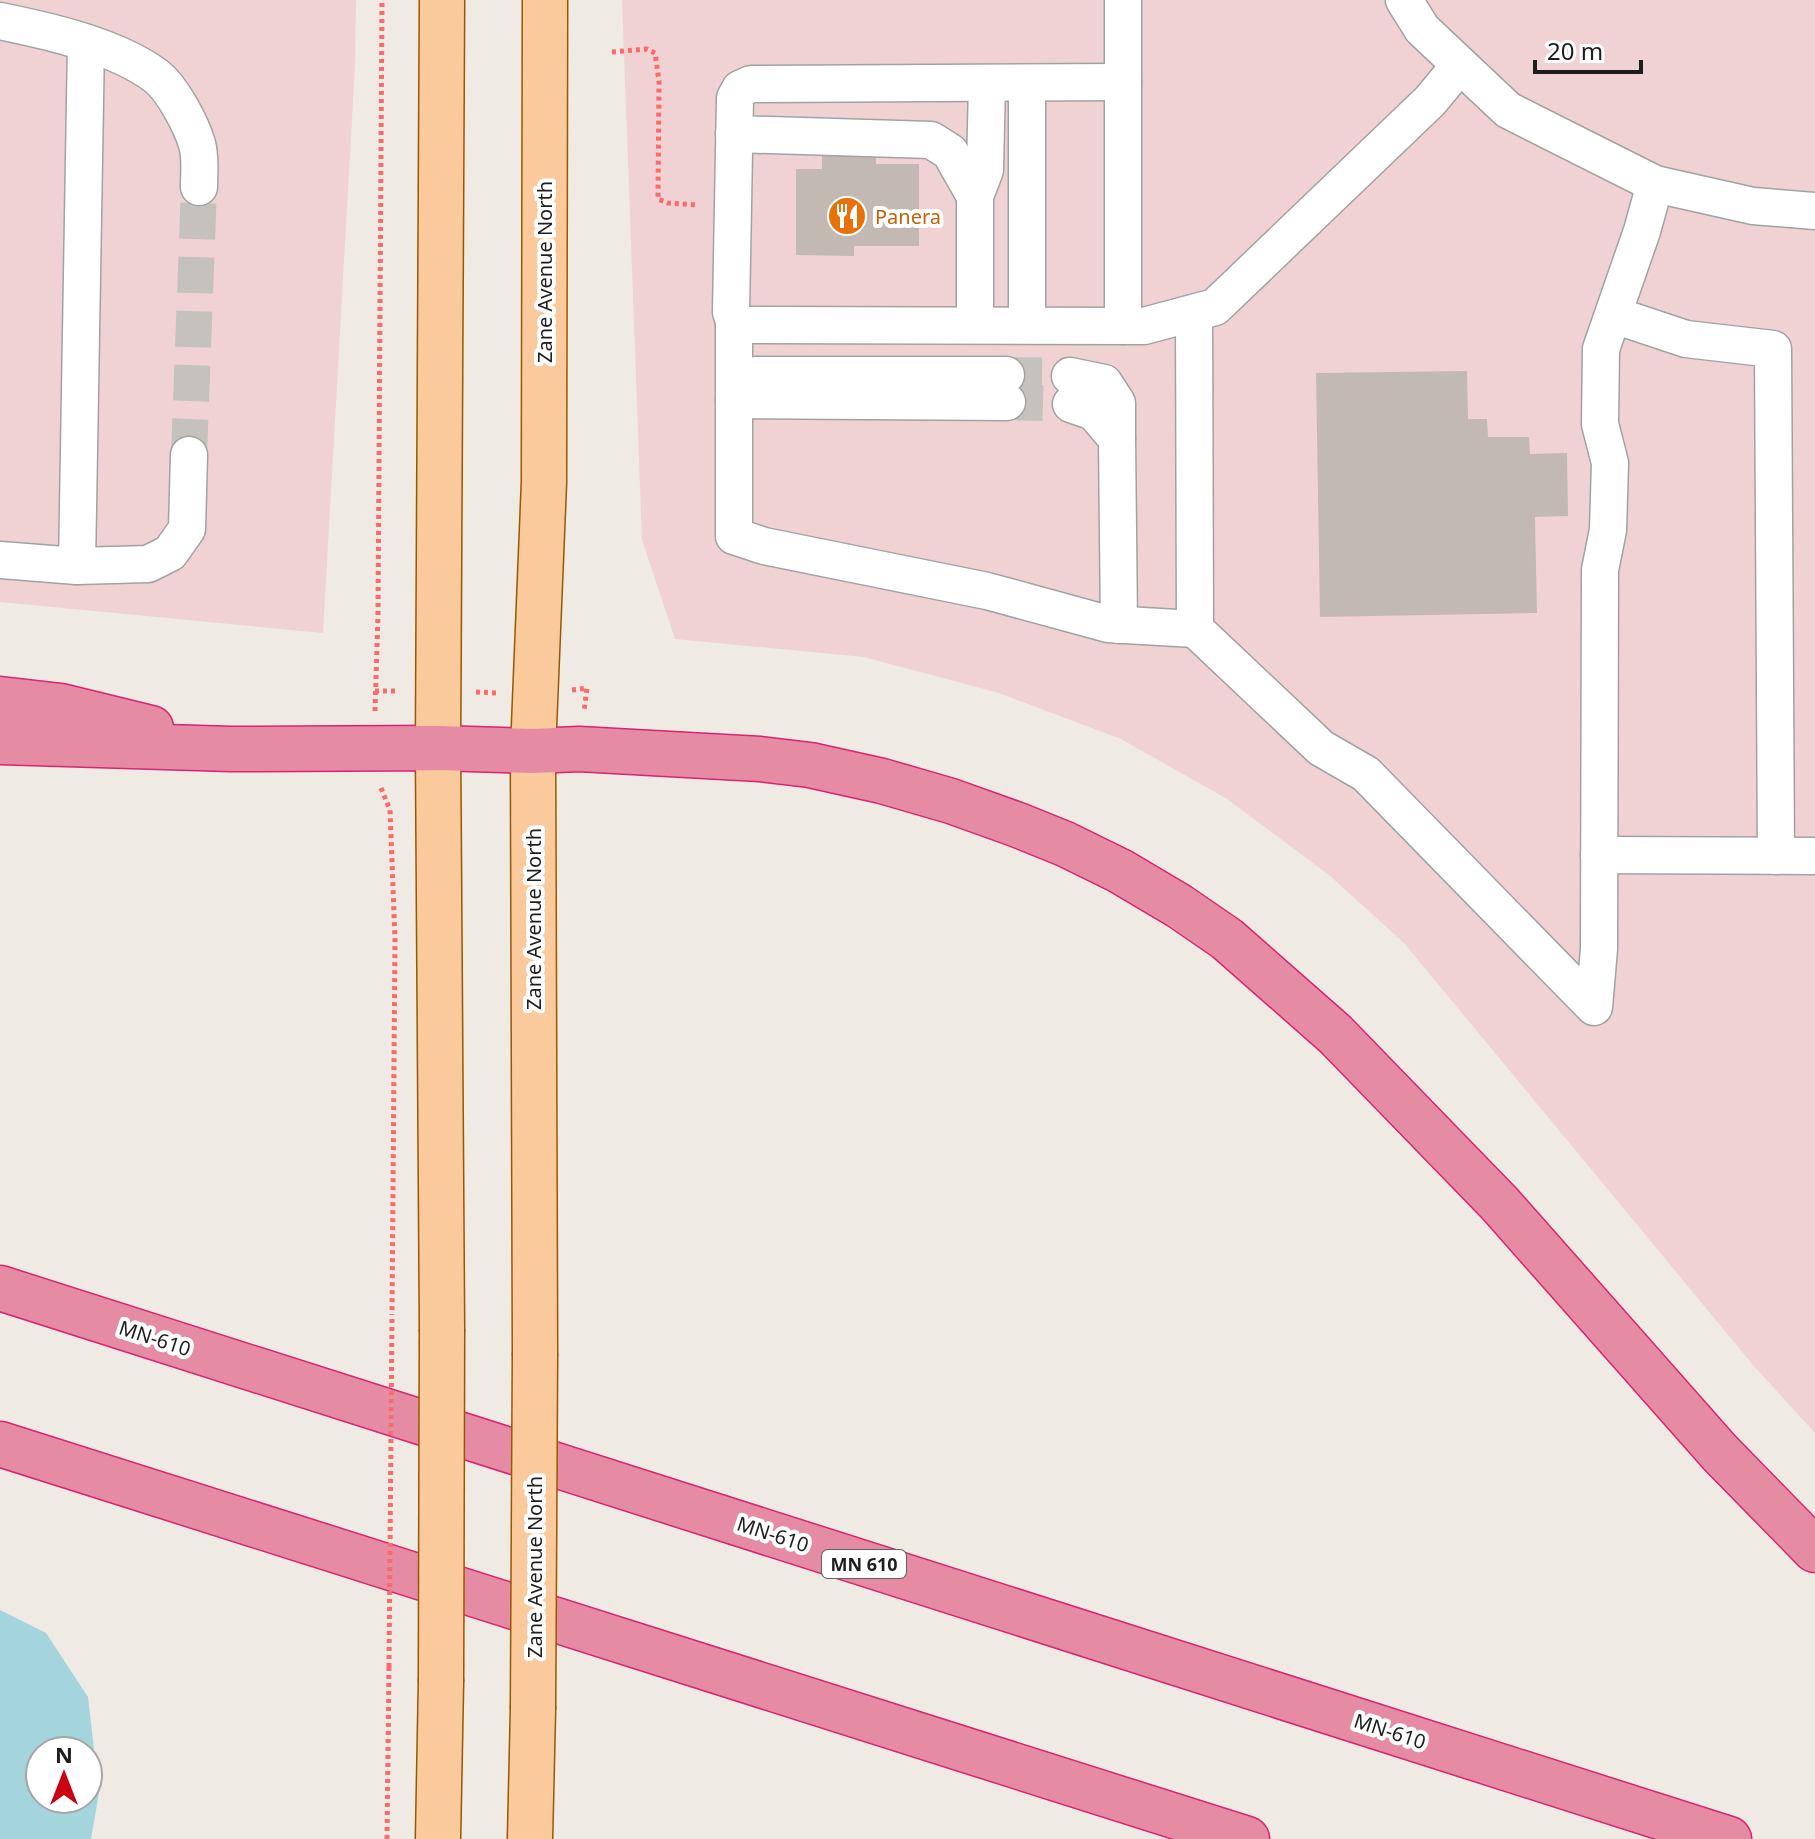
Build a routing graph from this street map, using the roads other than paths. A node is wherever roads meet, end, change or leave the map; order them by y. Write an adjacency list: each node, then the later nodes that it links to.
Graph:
1 (442, 0): 32 (main road)
2 (545, 0): 34 (main road, Zane Avenue North)
3 (1123, 0): 8 (street)
4 (1404, 0): 7 (street)
5 (0, 21): 6 (street)
6 (86, 43): 13 (street); 27 (street)
7 (1460, 65): 12 (street); 16 (street)
8 (1123, 82): 10 (street); 21 (street)
9 (987, 83): 10 (street); 11 (street); 14 (street)
10 (1027, 83): 20 (street)
11 (734, 134): 14 (street); 18 (street)
12 (1655, 184): 15 (street); 17 (street)
13 (199, 187)
14 (975, 196): 19 (street)
15 (1815, 211)
16 (1194, 313): 21 (street); 29 (street)
17 (1614, 315): 35 (street); 36 (street)
18 (734, 321): 19 (street); 22 (street)
19 (975, 325): 20 (street)
20 (1027, 325): 21 (street)
21 (1123, 326)
22 (734, 388): 23 (street); 28 (street)
23 (1006, 388)
24 (1070, 390): 28 (street)
25 (189, 455): 27 (street)
26 (0, 560): 27 (street)
27 (77, 566)
28 (1119, 625): 29 (street)
29 (1195, 629): 35 (street)
30 (0, 699): 33 (highway)
31 (0, 742): 33 (highway)
32 (438, 748): 33 (highway); 34 (highway); 41 (main road, bridge)
33 (231, 749)
34 (533, 751): 40 (highway); 42 (main road, Zane Avenue North, bridge)
35 (1599, 855): 36 (street)
36 (1776, 856): 37 (street)
37 (1815, 856)
38 (0, 1288): 44 (highway, MN-610 / MN 610)
39 (0, 1444): 43 (highway)
40 (1815, 1550)
41 (438, 1839)
42 (530, 1839)
43 (1247, 1839)
44 (1729, 1839)

